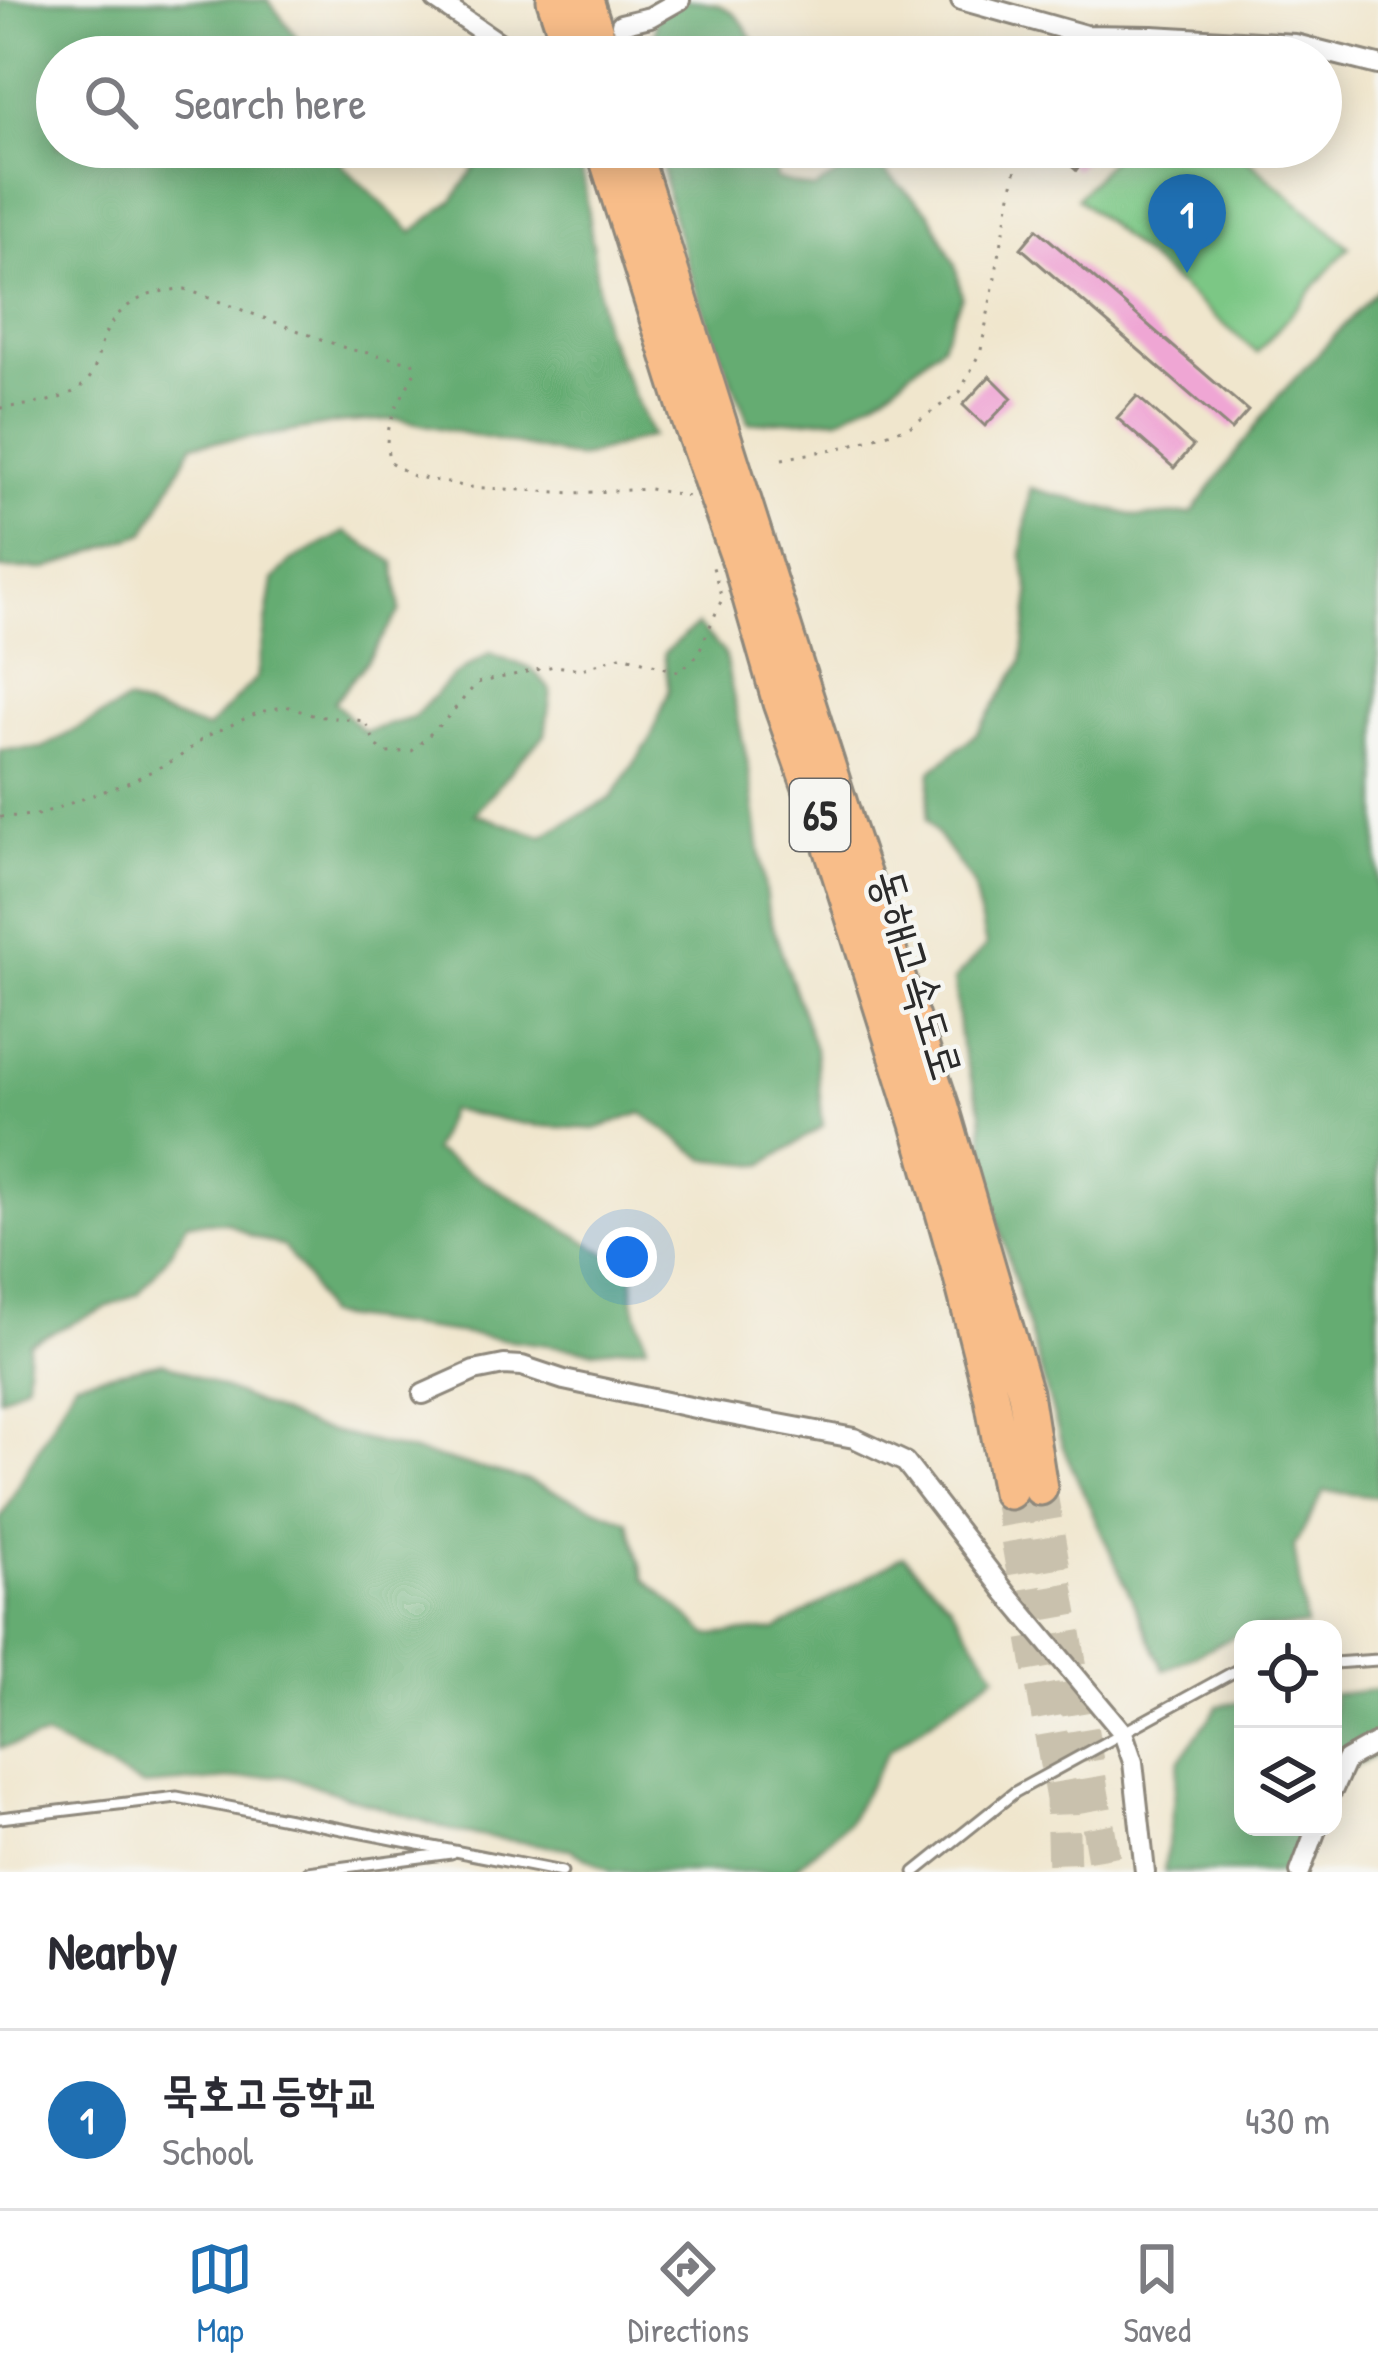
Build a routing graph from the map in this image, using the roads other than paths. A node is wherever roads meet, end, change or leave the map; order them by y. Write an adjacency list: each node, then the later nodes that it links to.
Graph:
1 (436, 0): 7 (street)
2 (554, 0): 8 (highway)
3 (586, 0): 9 (highway)
4 (680, 0): 6 (street)
5 (961, 0): 10 (street)
6 (621, 24)
7 (489, 36)
8 (566, 36)
9 (597, 36)
10 (1153, 36)
11 (1342, 56): 12 (street)
12 (1378, 65)
13 (610, 168): 14 (highway, 동해고속도로 / 65)
14 (639, 168)
15 (423, 1394): 19 (street)
16 (1378, 1660): 17 (lane)
17 (1342, 1662)
18 (1234, 1672): 19 (lane)
19 (1124, 1733): 27 (lane); 28 (street)
20 (1378, 1742): 21 (street)
21 (1342, 1769)
22 (0, 1818): 24 (lane)
23 (1314, 1836): 29 (street)
24 (463, 1852): 25 (lane); 26 (lane)
25 (308, 1872)
26 (562, 1872)
27 (915, 1872)
28 (1145, 1872)
29 (1300, 1872)

